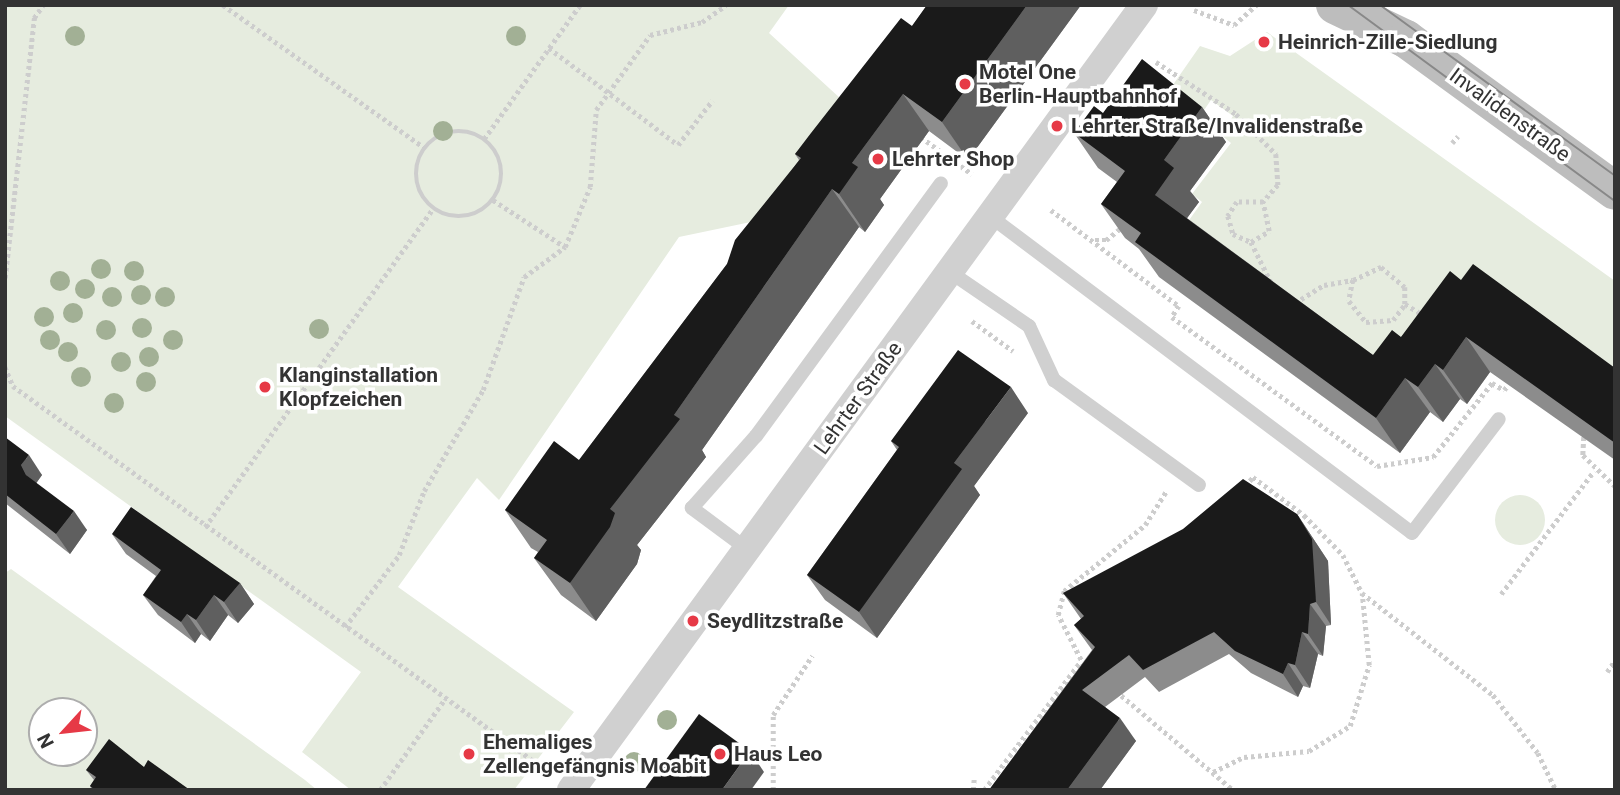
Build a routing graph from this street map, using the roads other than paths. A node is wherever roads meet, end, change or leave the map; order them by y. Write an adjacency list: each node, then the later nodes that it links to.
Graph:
1 (1144, 5): 7 (street, Lehrter Straße)
2 (1335, 5): 4 (main road, Invalidenstraße)
3 (1377, 5): 4 (main road, Invalidenstraße)
4 (1406, 38): 6 (main road, Invalidenstraße)
5 (941, 183): 11 (lane)
6 (1615, 191)
7 (991, 217): 8 (street, Lehrter Straße); 9 (lane)
8 (950, 272): 10 (lane); 11 (street, Lehrter Straße)
9 (1499, 419)
10 (1199, 485)
11 (747, 549): 12 (street, Lehrter Straße)
12 (571, 790)

